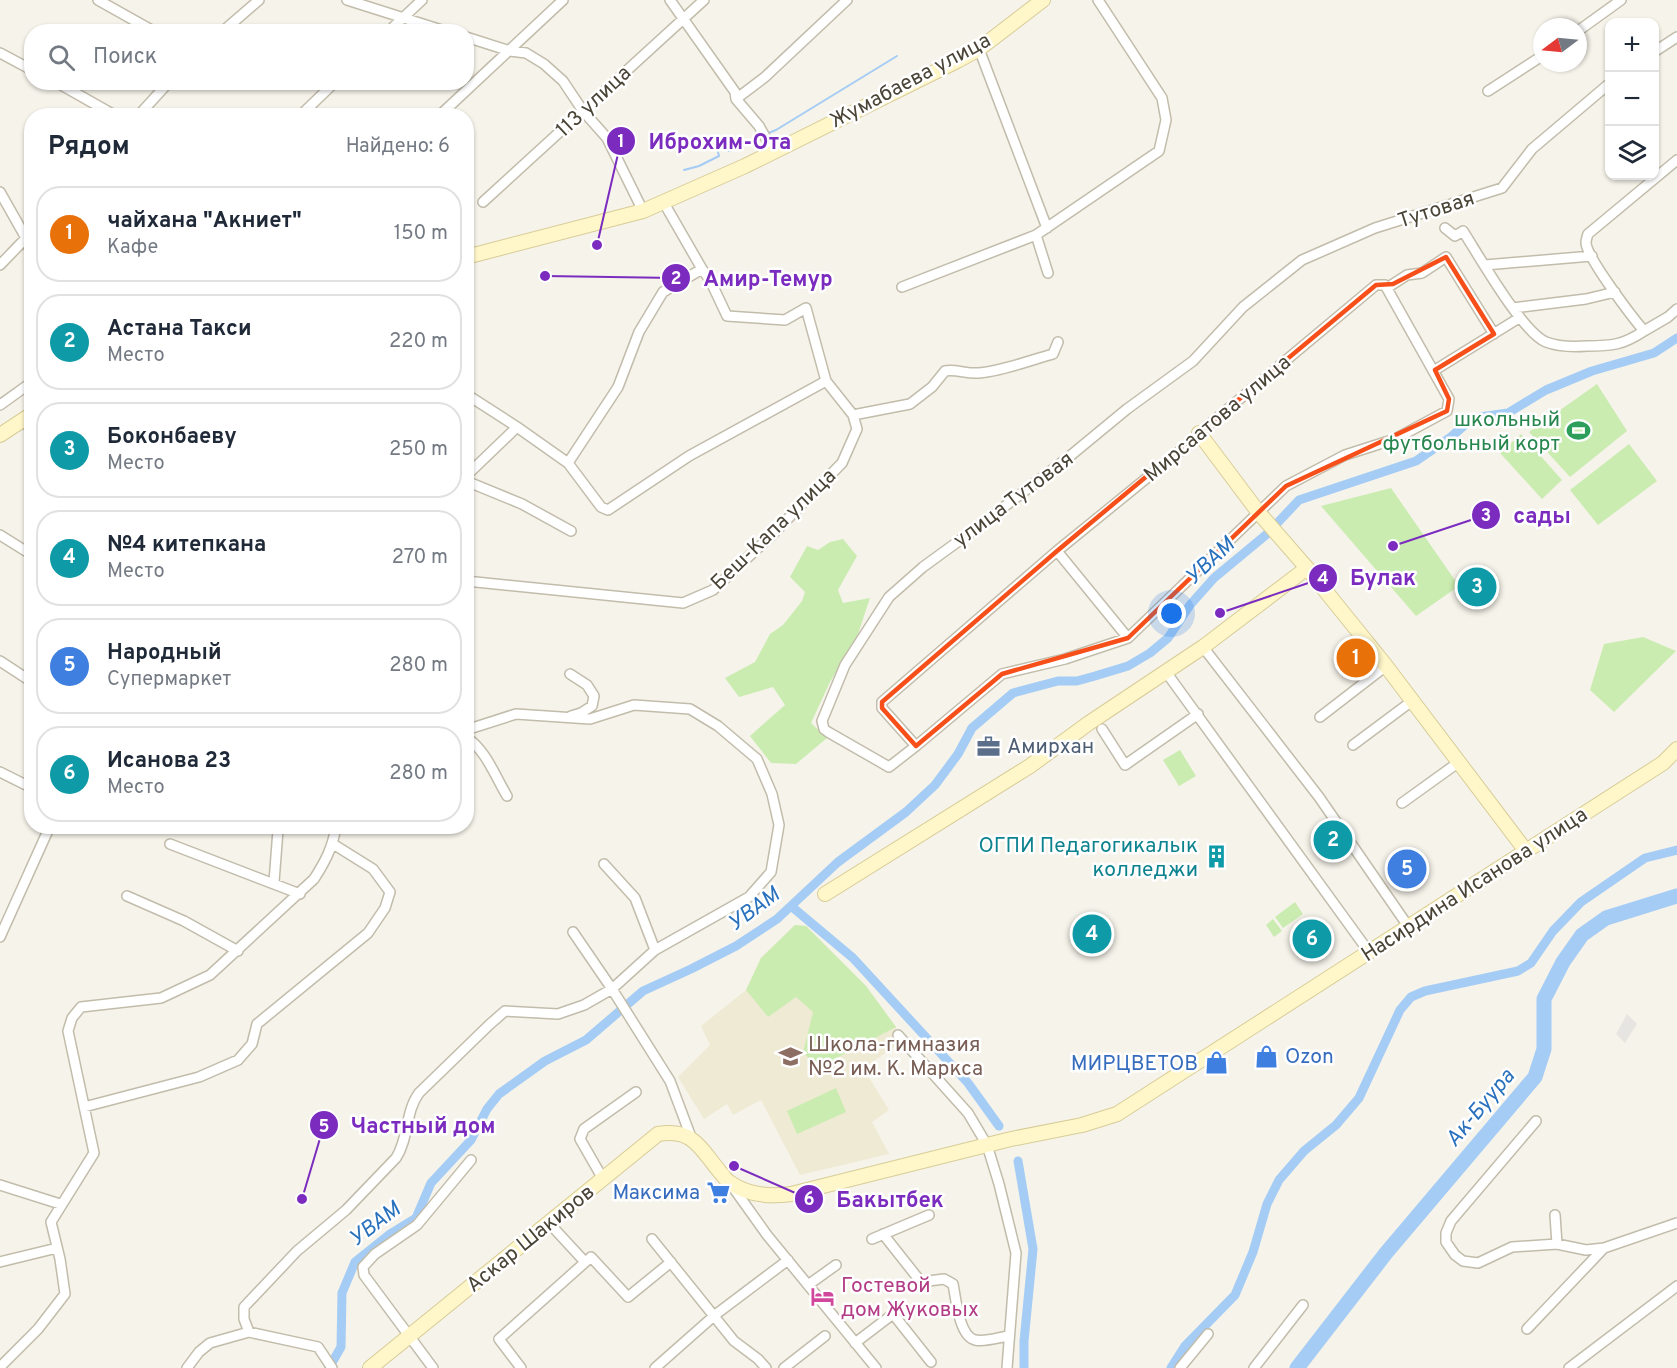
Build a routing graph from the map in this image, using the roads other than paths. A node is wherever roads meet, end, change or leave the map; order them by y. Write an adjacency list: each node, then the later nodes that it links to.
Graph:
1 (98, 0): 14 (street)
2 (259, 0): 15 (street)
3 (347, 0): 12 (street)
4 (422, 0): 12 (street)
5 (563, 0): 23 (street)
6 (670, 0): 13 (street)
7 (704, 0): 13 (street, 113 улица)
8 (847, 0): 34 (street)
9 (1043, 0): 21 (street, Жумабаева улица)
10 (1098, 0): 46 (street)
11 (1621, 0): 18 (street)
12 (404, 17): 16 (street); 17 (street)
13 (682, 19): 34 (street); 39 (street, 113 улица)
14 (141, 24)
15 (231, 24)
16 (397, 24)
17 (425, 24)
18 (1587, 24)
19 (1677, 37): 22 (street)
20 (474, 40): 23 (street)
21 (979, 49): 40 (street, Жумабаева улица); 46 (street)
22 (1659, 49)
23 (510, 51): 27 (street); 39 (street)
24 (0, 53): 26 (street)
25 (1533, 62): 33 (street)
26 (24, 66)
27 (474, 84)
28 (1605, 87): 60 (street, Тутовая)
29 (70, 90): 35 (street)
30 (162, 90): 36 (street)
31 (327, 90): 37 (street)
32 (467, 90): 38 (street)
33 (1488, 91)
34 (736, 99): 40 (street)
35 (102, 108)
36 (145, 108)
37 (308, 108)
38 (448, 108)
39 (583, 111): 43 (street, 113 улица); 45 (street)
40 (768, 140): 44 (street, Жумабаева улица)
41 (1677, 160): 52 (street)
42 (0, 192): 48 (street)
43 (483, 202)
44 (664, 203): 45 (street, Жумабаева улица); 55 (street)
45 (639, 205): 51 (street, Жумабаева улица)
46 (1047, 228): 49 (street)
47 (1444, 228): 54 (street)
48 (24, 234)
49 (1036, 235): 56 (street); 57 (street)
50 (24, 240): 53 (street)
51 (474, 255)
52 (1592, 256): 54 (street); 59 (street)
53 (0, 265)
54 (1485, 265): 61 (street)
55 (702, 269): 68 (street); 77 (street)
56 (1048, 273)
57 (902, 287)
58 (1387, 288): 65 (street); 67 (street); 75 (street, Мирсаатова улица)
59 (1615, 292): 61 (street); 64 (street)
60 (1243, 307): 101 (street, улица Тутовая)
61 (1513, 308): 63 (street)
62 (1677, 309): 64 (street)
63 (1519, 318): 64 (street); 65 (street)
64 (1644, 331)
65 (1494, 334): 67 (street)
66 (1058, 342): 72 (street)
67 (1435, 370): 80 (street)
68 (826, 381): 72 (street); 77 (street)
69 (24, 388): 71 (street)
70 (474, 399): 74 (street)
71 (0, 405)
72 (853, 415): 86 (street, Беш-Капа улица)
73 (24, 424): 76 (street)
74 (517, 427): 77 (street); 78 (street)
75 (1199, 433): 80 (street); 84 (street, Мирсаатова улица)
76 (0, 435)
77 (568, 463)
78 (474, 470)
79 (474, 482): 81 (street)
80 (1261, 515): 85 (street); 87 (street)
81 (571, 531)
82 (0, 535): 83 (street)
83 (24, 550)
84 (1057, 551): 87 (street); 101 (street, Мирсаатова улица)
85 (1307, 568): 88 (street); 90 (street)
86 (474, 582)
87 (1128, 638): 101 (street)
88 (1203, 647): 91 (street); 120 (street)
89 (0, 661): 93 (street)
90 (1386, 666): 94 (street); 96 (street)
91 (1166, 672): 95 (street); 118 (street)
92 (570, 674): 97 (street)
93 (24, 677)
94 (1412, 700): 102 (street); 104 (street)
95 (1198, 714): 99 (street); 125 (street)
96 (1320, 717)
97 (563, 718): 98 (street); 123 (street)
98 (474, 727)
99 (1102, 729)
100 (474, 742): 107 (street)
101 (916, 746)
102 (1353, 746)
103 (1677, 749): 114 (street, Насирдина Исанова улица)
104 (1459, 762): 108 (street); 114 (street)
105 (0, 772): 106 (street)
106 (24, 784)
107 (507, 796)
108 (1402, 803)
109 (46, 834): 122 (street)
110 (278, 834): 116 (street)
111 (335, 834): 113 (street)
112 (170, 844): 116 (street)
113 (333, 844): 117 (street); 129 (street)
114 (1526, 851): 120 (street, Насирдина Исанова улица)
115 (604, 864): 123 (street)
116 (274, 882): 117 (street)
117 (300, 894): 124 (street)
118 (825, 894)
119 (127, 896): 124 (street)
120 (1408, 927): 125 (street, Насирдина Исанова улица)
121 (573, 932): 126 (street)
122 (0, 938)
123 (655, 950): 126 (street)
124 (238, 951): 129 (street)
125 (1369, 952): 132 (street, Насирдина Исанова улица)
126 (614, 991): 131 (street); 158 (street)
127 (898, 1035): 132 (street)
128 (636, 1092): 134 (street)
129 (84, 1107): 137 (street)
130 (1536, 1121): 145 (street)
131 (691, 1137): 134 (street, Аскар Шакиров); 135 (street)
132 (989, 1144): 135 (street); 161 (street)
133 (471, 1160): 162 (street)
134 (603, 1179): 140 (street, Аскар Шакиров)
135 (729, 1182): 148 (street)
136 (0, 1185): 137 (street)
137 (60, 1204): 146 (street)
138 (929, 1215): 142 (street)
139 (1555, 1215): 145 (street)
140 (549, 1223): 150 (street); 162 (street, Аскар Шакиров)
141 (1677, 1223): 147 (street)
142 (884, 1234): 144 (street); 161 (street)
143 (652, 1239): 151 (street)
144 (872, 1239)
145 (1557, 1244): 147 (street)
146 (57, 1248): 149 (street); 166 (street)
147 (1604, 1248): 157 (street)
148 (788, 1260): 153 (street); 156 (street)
149 (0, 1262)
150 (585, 1262): 151 (street); 170 (street)
151 (671, 1263): 156 (street)
152 (836, 1265): 153 (street)
153 (808, 1285): 163 (street)
154 (1677, 1286): 178 (street)
155 (1303, 1305): 177 (street)
156 (715, 1315): 171 (street); 172 (street)
157 (1527, 1329)
158 (249, 1332): 165 (street); 167 (street)
159 (1208, 1334): 176 (street)
160 (825, 1336): 173 (street)
161 (1008, 1336): 175 (street)
162 (408, 1337): 168 (street, Аскар Шакиров); 169 (street)
163 (855, 1342): 164 (street); 174 (street)
164 (931, 1362)
165 (331, 1367)
166 (0, 1368)
167 (187, 1368)
168 (370, 1368)
169 (433, 1368)
170 (521, 1368)
171 (655, 1368)
172 (766, 1368)
173 (784, 1368)
174 (876, 1368)
175 (1007, 1368)
176 (1180, 1368)
177 (1254, 1368)
178 (1569, 1368)

